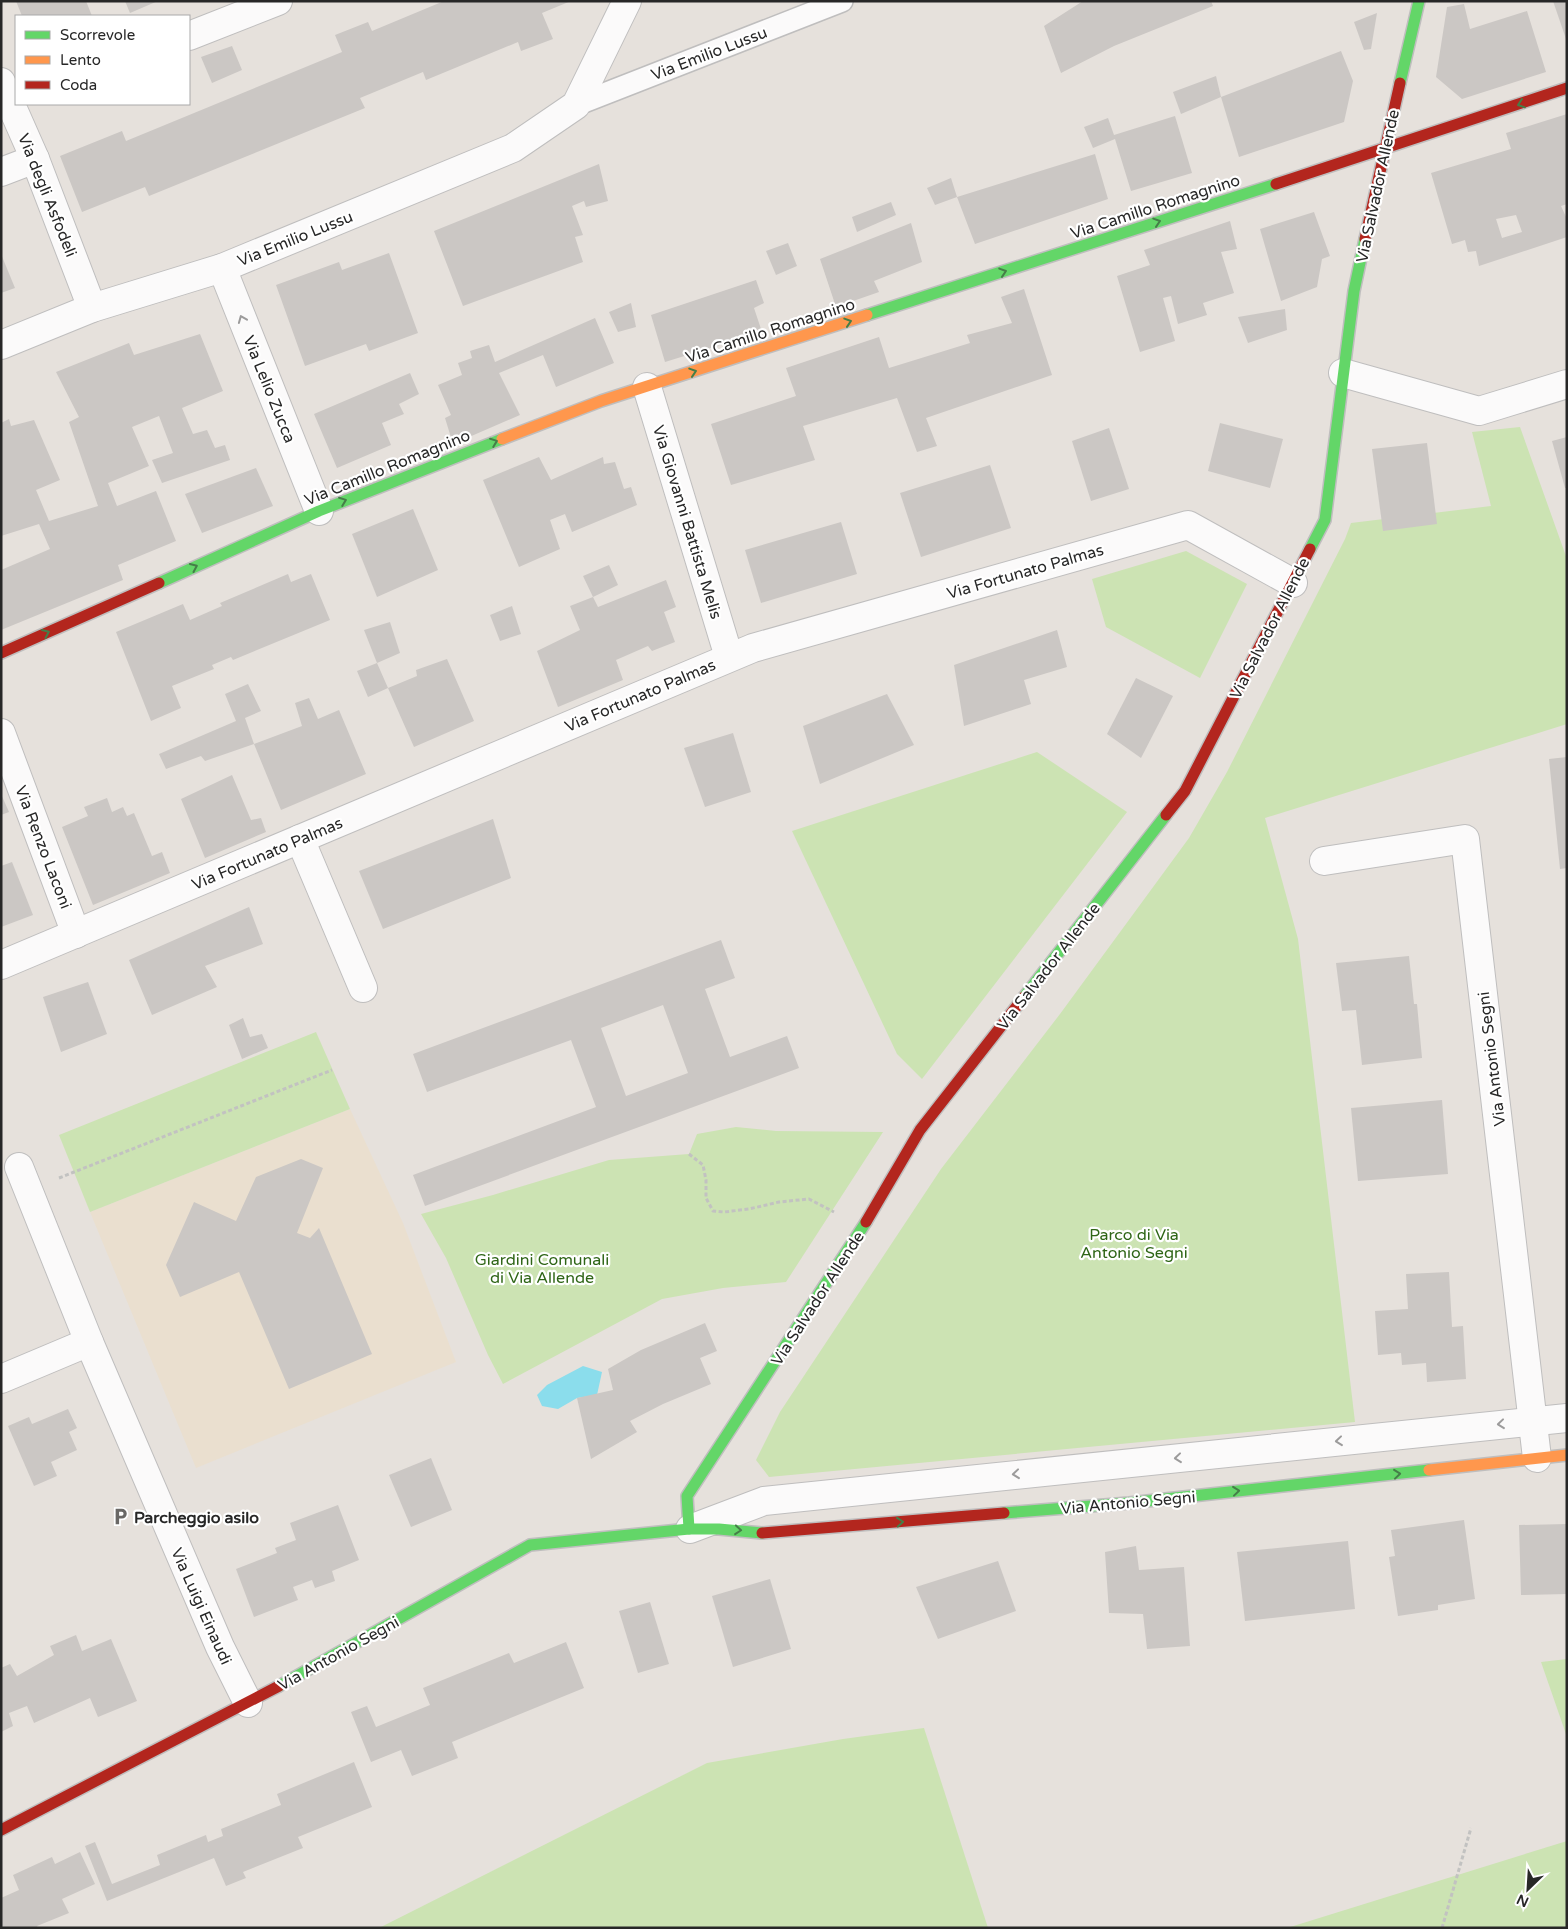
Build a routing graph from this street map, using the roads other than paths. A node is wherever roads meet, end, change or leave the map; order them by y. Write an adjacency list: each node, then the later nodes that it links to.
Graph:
1 (278, 1): 5 (street)
2 (627, 1): 8 (street, Via Emilio Lussu)
3 (842, 1): 8 (lane, Via Emilio Lussu)
4 (1419, 1): 9 (street, Via Salvador Allende)
5 (190, 36)
6 (1, 82): 10 (street, Via degli Asfodeli)
7 (1567, 88): 9 (street, Via Camillo Romagnino, one-way to 9)
8 (576, 105): 12 (street, Via Emilio Lussu)
9 (1384, 149): 15 (street, Via Salvador Allende); 17 (street, Via Camillo Romagnino, one-way to 9)
10 (35, 159): 11 (street); 13 (street, Via degli Asfodeli)
11 (1, 172)
12 (222, 268): 13 (street, Via Emilio Lussu); 18 (street, Via Lelio Zucca, one-way to 12)
13 (92, 308): 14 (street, Via Emilio Lussu)
14 (1, 345)
15 (1343, 373): 16 (street); 19 (street, Via Salvador Allende)
16 (1567, 384)
17 (647, 387): 18 (street, Via Camillo Romagnino, one-way to 17); 21 (street, Via Giovanni Battista Melis)
18 (319, 510): 20 (street, Via Camillo Romagnino, one-way to 18)
19 (1293, 583): 21 (street, Via Fortunato Palmas); 35 (street, Via Salvador Allende)
20 (1, 653)
21 (729, 657): 23 (street, Via Fortunato Palmas)
22 (1, 733): 25 (street, Via Renzo Laconi)
23 (300, 839): 25 (street, Via Fortunato Palmas); 27 (street)
24 (1324, 861): 32 (street, Via Antonio Segni)
25 (76, 934): 26 (street, Via Fortunato Palmas)
26 (1, 965)
27 (363, 988)
28 (24, 1179): 29 (street, Via Luigi Einaudi)
29 (89, 1342): 30 (street); 36 (street, Via Luigi Einaudi)
30 (1, 1379)
31 (1567, 1418): 32 (street, Via Antonio Segni)
32 (1534, 1421): 34 (street); 35 (street, Via Antonio Segni, one-way to 35)
33 (1567, 1455): 34 (street, Via Antonio Segni)
34 (1537, 1458): 35 (street, Via Antonio Segni, one-way to 34)
35 (689, 1529): 36 (street, Via Antonio Segni)
36 (248, 1703): 37 (street, Via Antonio Segni)
37 (1, 1830)

